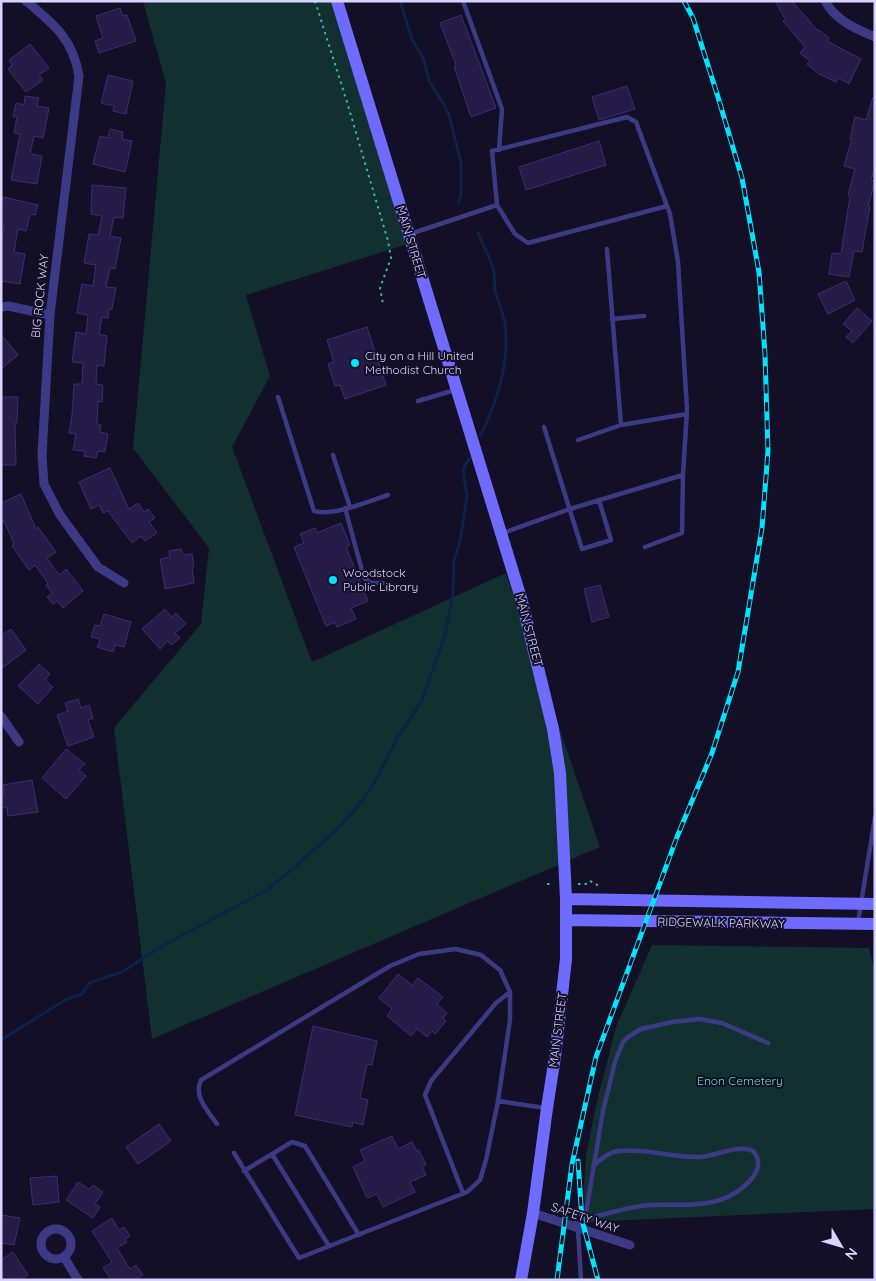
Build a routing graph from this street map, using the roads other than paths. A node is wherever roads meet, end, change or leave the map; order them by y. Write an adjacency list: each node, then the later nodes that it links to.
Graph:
1 (26, 1): 12 (street, BIG ROCK WAY)
2 (337, 1): 9 (main road, MAIN STREET)
3 (463, 1): 6 (lane)
4 (825, 1): 5 (street)
5 (875, 37)
6 (499, 150): 7 (lane); 8 (lane)
7 (497, 205): 8 (lane); 9 (lane)
8 (667, 206): 18 (lane)
9 (409, 234): 15 (main road, MAIN STREET)
10 (607, 249): 14 (lane)
11 (1, 307): 12 (street)
12 (50, 315): 31 (street, BIG ROCK WAY)
13 (644, 316): 14 (lane)
14 (612, 319): 19 (lane)
15 (457, 389): 17 (lane); 29 (main road, MAIN STREET)
16 (278, 397): 27 (lane)
17 (418, 401)
18 (687, 414): 19 (lane); 23 (lane)
19 (621, 425): 21 (lane)
20 (544, 427): 28 (lane)
21 (578, 440)
22 (334, 455): 26 (lane)
23 (683, 475): 25 (lane); 30 (lane)
24 (388, 495): 26 (lane)
25 (599, 500): 28 (lane); 28 (lane)
26 (350, 507): 27 (lane)
27 (344, 508): 32 (lane)
28 (570, 509): 29 (lane)
29 (501, 534): 36 (main road, MAIN STREET)
30 (646, 546)
31 (124, 583)
32 (382, 584)
33 (1, 716): 34 (street)
34 (19, 742)
35 (875, 817): 37 (lane)
36 (566, 898): 37 (main road, RIDGEWALK PARKWAY); 39 (main road, MAIN STREET)
37 (860, 904): 38 (main road, RIDGEWALK PARKWAY); 40 (lane)
38 (875, 904)
39 (566, 920): 40 (main road, RIDGEWALK PARKWAY); 45 (main road, MAIN STREET)
40 (858, 924): 41 (main road, RIDGEWALK PARKWAY)
41 (875, 924)
42 (510, 992): 44 (lane); 46 (lane); 51 (lane)
43 (768, 1044): 49 (lane)
44 (498, 1101): 45 (lane); 51 (lane)
45 (546, 1108): 52 (main road, MAIN STREET)
46 (217, 1124)
47 (234, 1153): 50 (lane)
48 (272, 1154): 50 (lane); 55 (lane); 56 (lane)
49 (593, 1166): 53 (lane); 53 (lane)
50 (244, 1171): 56 (lane)
51 (463, 1194): 55 (lane)
52 (533, 1213): 54 (street, SAFETY WAY); 60 (main road, MAIN STREET)
53 (585, 1219): 54 (lane)
54 (575, 1228): 57 (street, SAFETY WAY); 61 (lane)
55 (359, 1235): 56 (lane)
56 (329, 1246)
57 (630, 1246)
58 (64, 1257): 59 (street)
59 (78, 1280)
60 (521, 1280)
61 (581, 1280)

